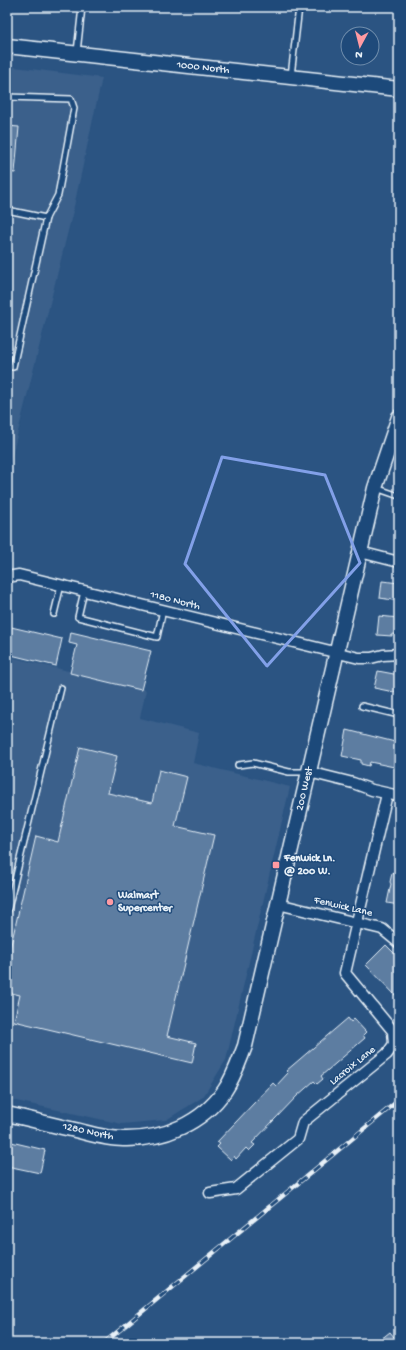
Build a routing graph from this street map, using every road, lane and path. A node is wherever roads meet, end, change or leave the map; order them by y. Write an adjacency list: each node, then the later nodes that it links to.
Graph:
1 (82, 7): 4 (lane)
2 (298, 7): 5 (lane)
3 (7, 46): 4 (street, 1000 North)
4 (77, 54): 5 (street, 1000 North)
5 (291, 77): 6 (street, 1000 North)
6 (399, 89)
7 (7, 97): 9 (lane)
8 (7, 210): 9 (lane)
9 (46, 218): 10 (lane)
10 (7, 366)
11 (399, 417): 12 (street, 200 West)
12 (375, 488): 13 (lane); 14 (street, 200 West)
13 (399, 496)
14 (360, 552): 15 (street); 21 (street, 200 West)
15 (399, 562)
16 (7, 577): 17 (street, 1180 North)
17 (61, 585): 18 (street, 1180 North); 20 (lane)
18 (84, 591): 19 (street, 1180 North); 19 (lane)
19 (163, 610): 21 (street, 1180 North)
20 (54, 614)
21 (337, 652): 22 (street, 1180 North); 27 (street, 200 West)
22 (399, 654)
23 (60, 688): 31 (lane)
24 (362, 706): 25 (lane)
25 (399, 715)
26 (238, 765): 27 (lane)
27 (308, 772): 28 (street); 30 (street, 200 West)
28 (387, 794): 29 (street); 32 (street, Lacroix Lane)
29 (399, 796)
30 (278, 904): 32 (street, Fenwick Lane); 35 (street, 200 West)
31 (7, 913)
32 (357, 922): 33 (street, Fenwick Lane); 36 (street, Lacroix Lane)
33 (399, 942)
34 (7, 1114): 35 (street, 1280 North)
35 (169, 1132)
36 (210, 1193)

